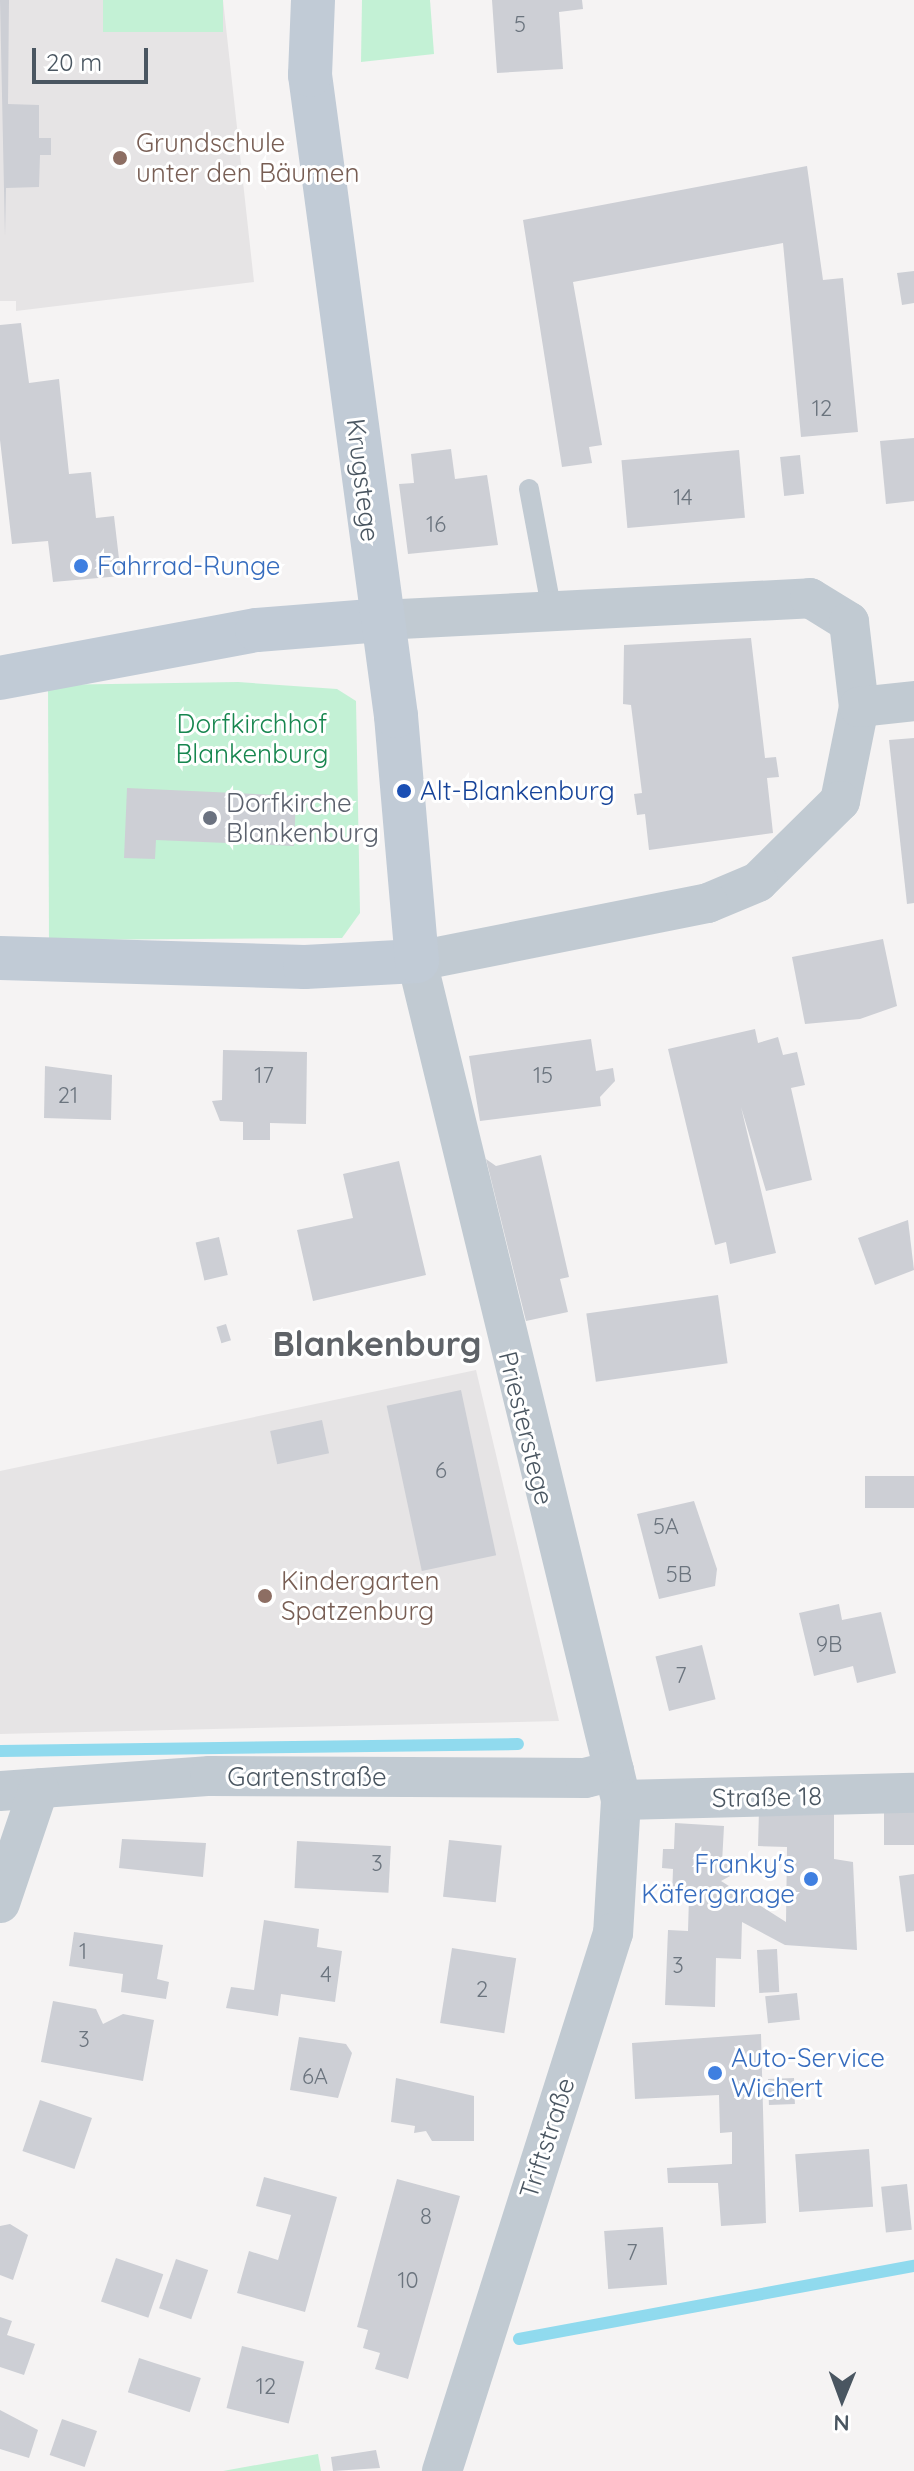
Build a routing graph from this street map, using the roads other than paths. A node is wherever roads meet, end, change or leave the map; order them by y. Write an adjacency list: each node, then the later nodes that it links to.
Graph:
1 (313, 0): 4 (main road, Krugstege)
2 (529, 489): 3 (lane)
3 (551, 606): 4 (street); 7 (street)
4 (381, 620): 5 (main road); 9 (main road, Krugstege)
5 (0, 678)
6 (914, 701): 7 (street)
7 (859, 707): 9 (street)
8 (0, 958): 9 (main road)
9 (417, 961): 10 (street, Priesterstege)
10 (618, 1785): 11 (street, Gartenstraße); 13 (street, Straße 18); 15 (street, Triftstraße)
11 (39, 1788): 12 (street, Gartenstraße); 14 (street)
12 (0, 1791)
13 (914, 1793)
14 (0, 1903)
15 (442, 2471)

